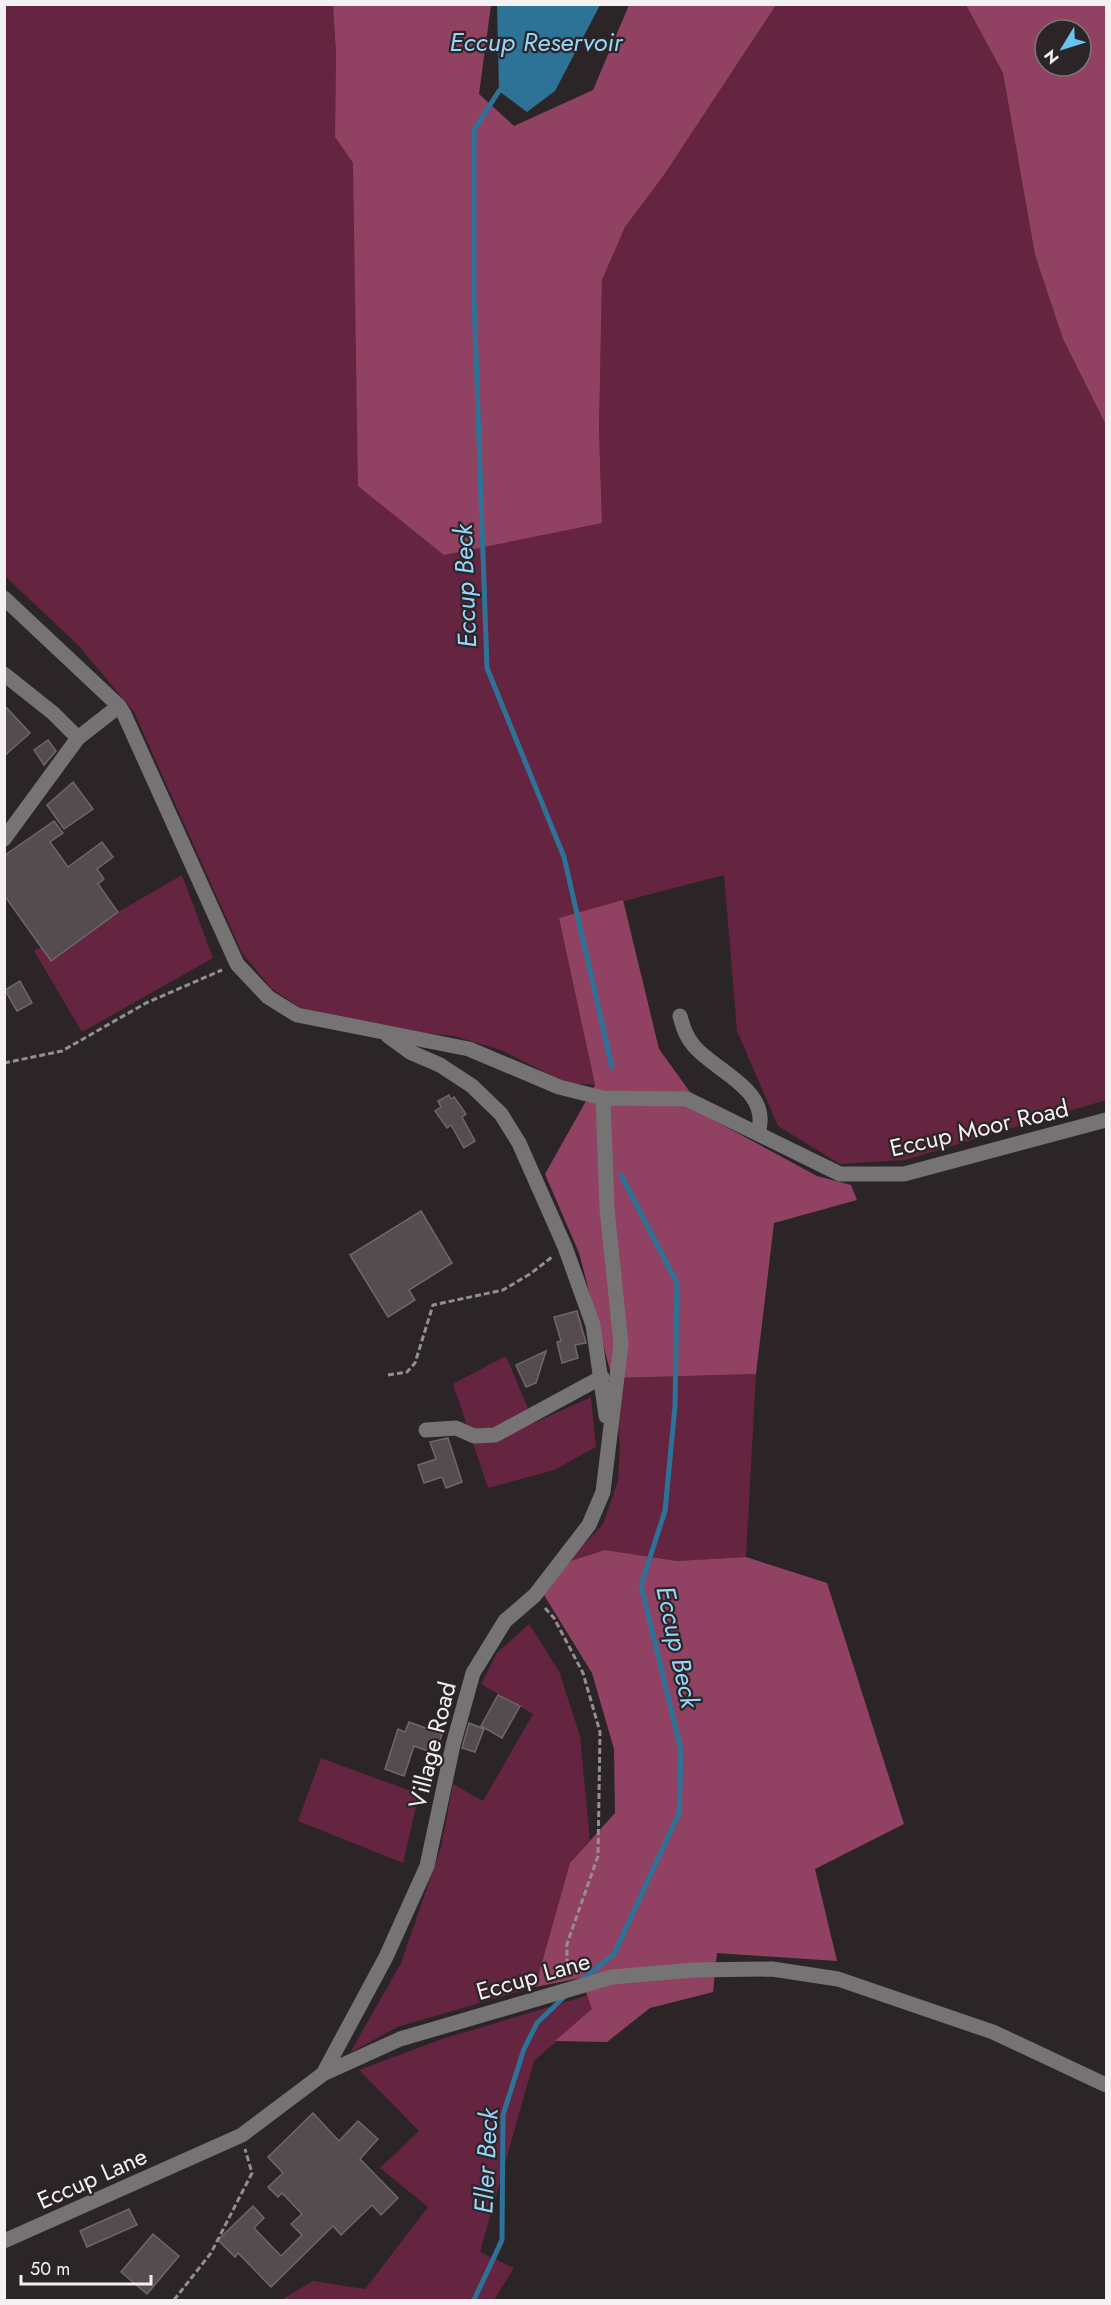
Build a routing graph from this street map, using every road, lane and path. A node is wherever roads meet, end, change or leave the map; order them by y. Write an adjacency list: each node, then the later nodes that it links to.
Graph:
1 (4, 598): 3 (street)
2 (4, 674): 4 (street)
3 (119, 706): 4 (street); 6 (street, Eccup Moor Road)
4 (78, 738): 5 (street)
5 (4, 839)
6 (237, 964): 8 (street, Eccup Moor Road); 9 (path)
7 (680, 1016): 12 (street)
8 (385, 1034): 10 (street, Eccup Moor Road); 13 (street)
9 (4, 1063)
10 (603, 1098): 12 (street, Eccup Moor Road); 17 (street)
11 (1107, 1120): 12 (street, Eccup Moor Road)
12 (758, 1133)
13 (565, 1246): 14 (path); 15 (street)
14 (388, 1376)
15 (602, 1377): 16 (street); 17 (street)
16 (426, 1430)
17 (610, 1446): 18 (street, Village Road)
18 (535, 1595): 19 (path); 20 (street, Village Road)
19 (567, 1990): 20 (street, Eccup Lane); 21 (street, Eccup Lane)
20 (323, 2074): 22 (street, Eccup Lane)
21 (1107, 2085)
22 (242, 2135): 23 (street, Eccup Lane); 24 (path)
23 (4, 2241)
24 (174, 2301)

